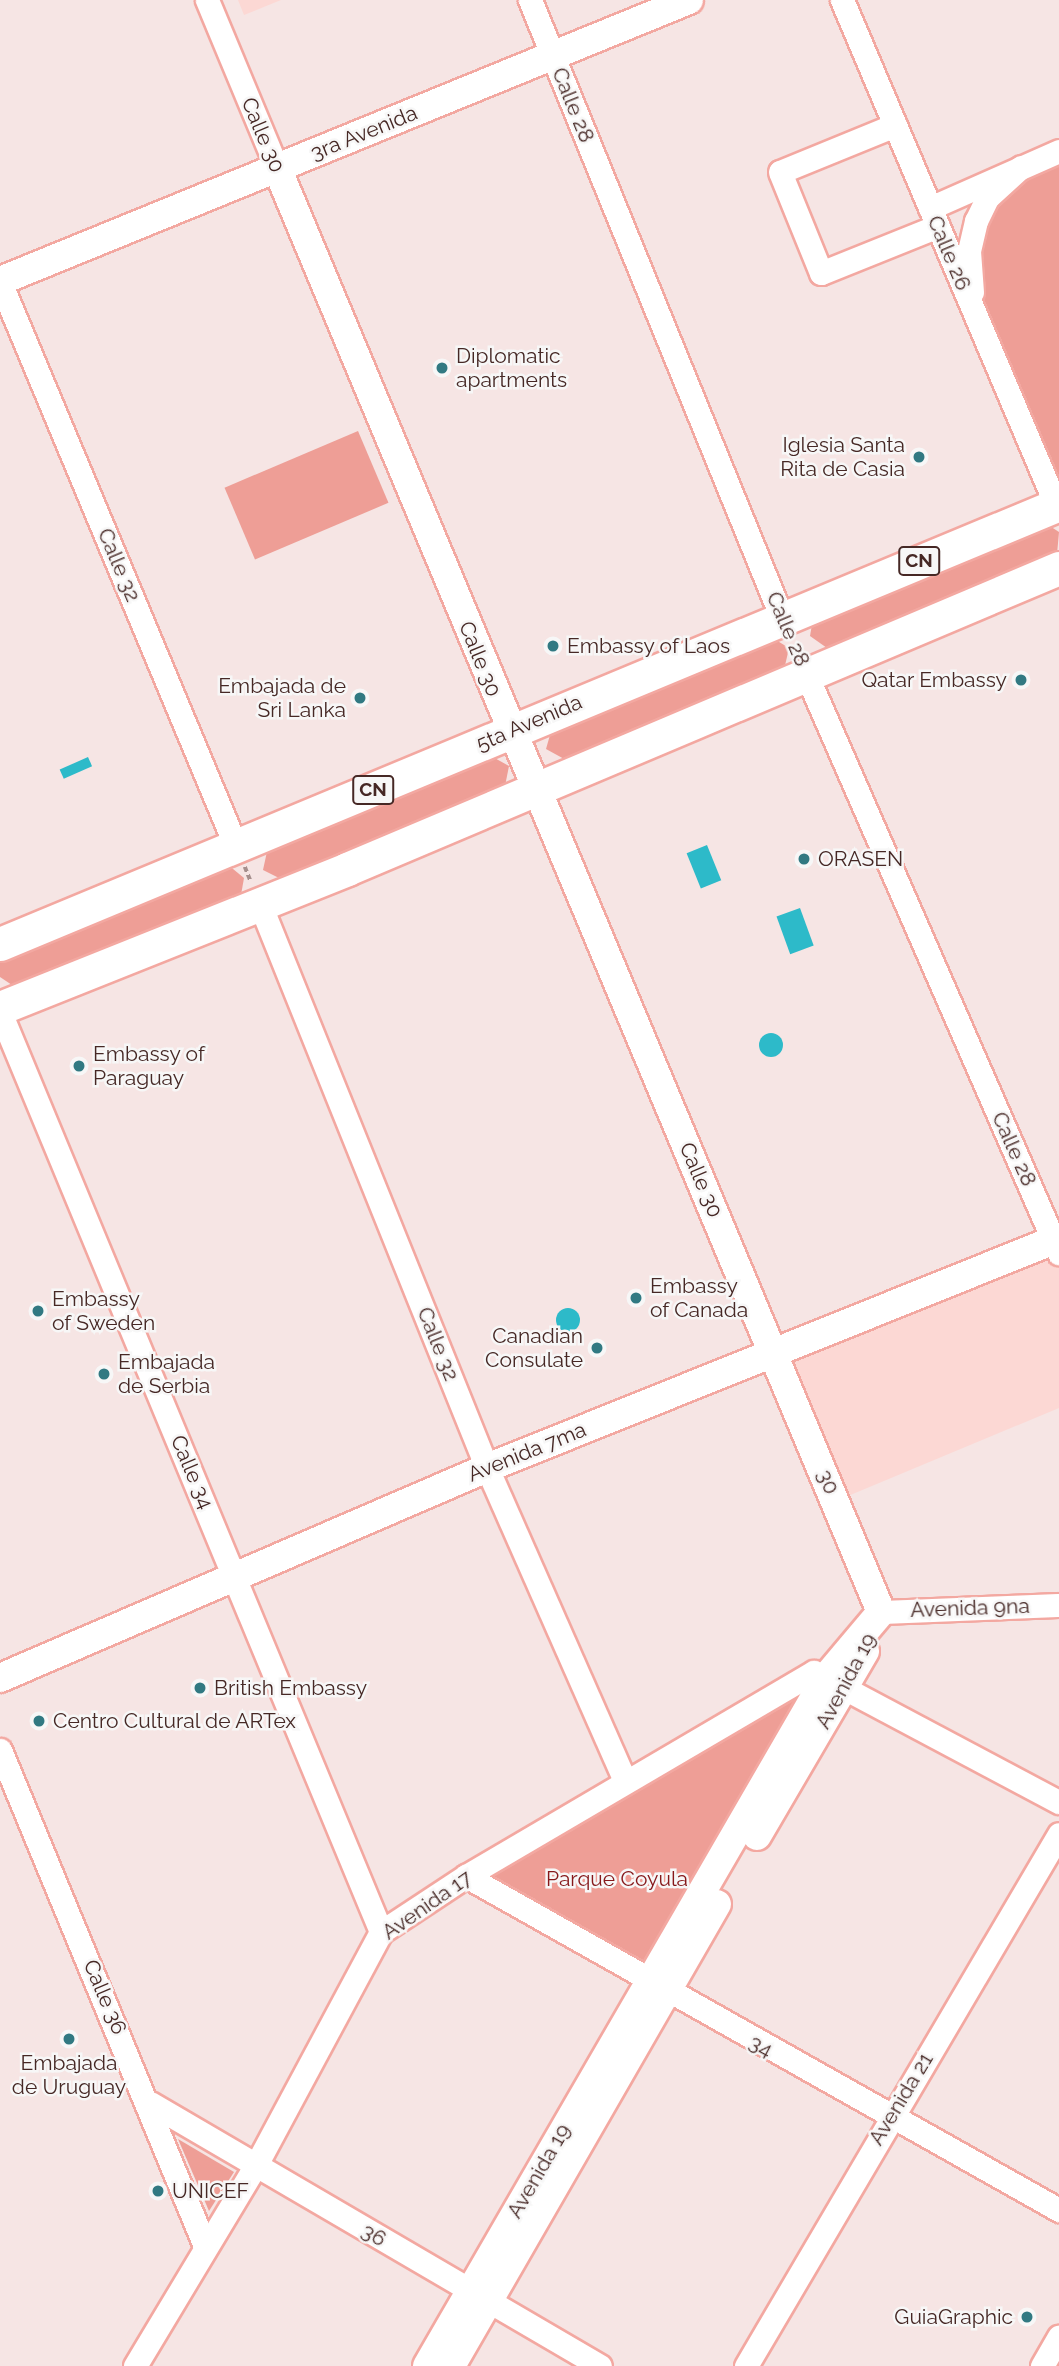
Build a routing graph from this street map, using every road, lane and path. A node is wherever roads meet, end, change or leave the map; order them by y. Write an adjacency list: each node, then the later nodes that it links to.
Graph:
1 (207, 0): 9 (street, Calle 30)
2 (530, 0): 5 (street, Calle 28)
3 (689, 0): 5 (main road, 3ra Avenida)
4 (842, 0): 6 (street, Calle 26)
5 (553, 55): 9 (main road, 3ra Avenida); 15 (street, Calle 28)
6 (895, 125): 10 (street, Calle 26); 10 (street)
7 (1059, 151): 8 (street)
8 (1021, 167): 10 (street); 12 (street)
9 (277, 168): 11 (main road, 3ra Avenida); 17 (main road, Calle 30)
10 (934, 217): 12 (street, Calle 26)
11 (0, 282): 19 (street, Calle 32)
12 (973, 310): 13 (street, Calle 26)
13 (1057, 505): 15 (highway, 5ta Avenida / CN)
14 (1059, 568): 16 (highway)
15 (782, 618): 17 (highway, 5ta Avenida / CN)
16 (807, 676): 18 (highway); 23 (street, Calle 28)
17 (509, 730): 18 (main road, Calle 30); 19 (highway, 5ta Avenida / CN)
18 (534, 790): 20 (highway); 24 (main road, Calle 30)
19 (237, 849): 20 (path); 21 (highway, 5ta Avenida / CN)
20 (260, 904): 22 (highway); 25 (street, Calle 32)
21 (0, 944)
22 (0, 1010): 26 (street, Calle 34)
23 (1057, 1244): 24 (main road, Avenida 7ma)
24 (775, 1353): 25 (main road, Avenida 7ma); 28 (main road, 30)
25 (487, 1468): 26 (main road, Avenida 7ma); 32 (street, Calle 32)
26 (237, 1579): 29 (main road, Avenida 7ma); 36 (street, Calle 34)
27 (1059, 1605): 28 (street, Avenida 9na)
28 (881, 1612): 30 (main road, Avenida 19)
29 (0, 1678)
30 (836, 1682): 32 (street, Avenida 17); 33 (street); 37 (main road, Avenida 19)
31 (0, 1750): 38 (street, Calle 36)
32 (625, 1781): 35 (street, Avenida 17)
33 (1059, 1802)
34 (1059, 1834): 39 (street, Avenida 21)
35 (466, 1877): 36 (street, Avenida 17); 37 (street, 34)
36 (381, 1932): 40 (street, Avenida 17)
37 (656, 1988): 39 (street, 34); 43 (main road, Avenida 19)
38 (150, 2103): 40 (street, 36); 42 (street, Calle 36)
39 (891, 2116): 41 (street, 34); 49 (street, Avenida 21)
40 (256, 2165): 42 (street, Avenida 17); 43 (street, 36)
41 (1059, 2210)
42 (205, 2246): 45 (street, Avenida 17)
43 (479, 2297): 46 (main road, Avenida 19); 47 (main road, Avenida 19); 48 (street, 36)
44 (1059, 2337): 50 (street)
45 (135, 2366)
46 (427, 2366)
47 (451, 2366)
48 (600, 2366)
49 (746, 2366)
50 (1042, 2366)

